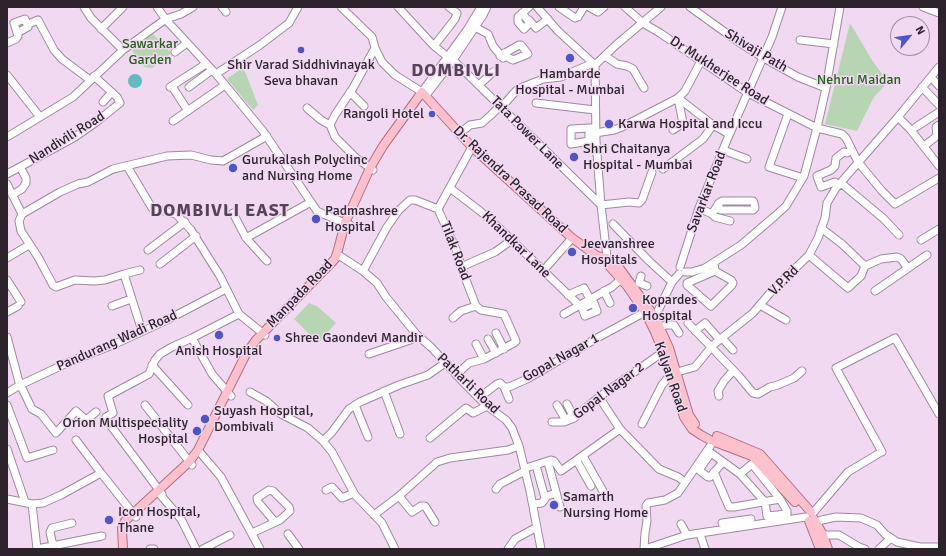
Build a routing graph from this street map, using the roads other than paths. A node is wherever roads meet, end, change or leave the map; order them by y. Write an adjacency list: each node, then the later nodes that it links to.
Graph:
1 (84, 7): 31 (street)
2 (123, 7): 31 (street)
3 (193, 7): 26 (street)
4 (298, 7): 49 (street)
5 (341, 7): 38 (street)
6 (398, 7): 37 (street, Tata Power Lane)
7 (481, 7): 30 (street, Manpada Road)
8 (487, 7): 30 (street, Manpada Road)
9 (530, 7): 24 (street); 27 (street)
10 (548, 7): 23 (street)
11 (559, 7): 12 (street)
12 (584, 7)
13 (589, 7): 14 (street)
14 (604, 7)
15 (626, 7): 29 (street, Dr Mukherjee Road)
16 (661, 7): 29 (street)
17 (690, 7): 42 (street, Shivaji Path)
18 (782, 7): 42 (street, Savarkar Road)
19 (840, 7): 36 (street)
20 (923, 7): 25 (street)
21 (159, 8): 26 (street)
22 (454, 8): 37 (street)
23 (540, 10): 27 (street)
24 (522, 13)
25 (939, 13)
26 (166, 20): 39 (street); 46 (street)
27 (548, 20): 47 (street)
28 (30, 23): 53 (street, Nandivili Road)
29 (642, 23): 41 (street); 45 (street, Dr Mukherjee Road)
30 (473, 26): 40 (street); 43 (street, Manpada Road)
31 (101, 29): 39 (street)
32 (17, 33): 35 (street)
33 (800, 40): 36 (street)
34 (523, 41): 40 (street)
35 (7, 43)
36 (834, 44): 60 (street)
37 (434, 46): 43 (street, Tata Power Lane)
38 (375, 48): 62 (street); 64 (street)
39 (123, 50): 53 (street)
40 (501, 54): 44 (street)
41 (605, 56): 47 (street); 59 (street)
42 (762, 57): 60 (street, Shivaji Path); 63 (street, Savarkar Road)
43 (451, 59): 55 (street, Tata Power Lane); 64 (street, Manpada Road)
44 (515, 61)
45 (701, 61): 63 (street, Dr Mukherjee Road); 65 (street)
46 (206, 64): 49 (street); 73 (street)
47 (594, 64): 71 (street); 74 (street)
48 (939, 67): 52 (street, V.P.Rd)
49 (214, 72): 54 (street); 58 (street)
50 (493, 72): 55 (street)
51 (7, 75): 77 (street)
52 (931, 77): 56 (street); 57 (street, V.P.Rd)
53 (92, 78): 61 (street, Nandivili Road); 77 (street)
54 (225, 85): 73 (street); 89 (street)
55 (479, 85): 71 (street, Tata Power Lane)
56 (939, 86)
57 (922, 87): 69 (street); 78 (street, V.P.Rd)
58 (189, 88)
59 (644, 88)
60 (826, 88): 84 (street)
61 (112, 92): 66 (street); 103 (street, Nandivili Road)
62 (350, 92): 70 (street); 80 (street)
63 (748, 93): 76 (street, Dr Mukherjee Road); 88 (street, Savarkar Road)
64 (424, 94): 86 (main road, Dr. Rajendra Prasad Road); 101 (main road, Manpada Road)
65 (678, 98): 82 (street); 85 (street); 87 (street)
66 (103, 102)
67 (195, 102): 73 (street)
68 (536, 103): 74 (street)
69 (939, 105)
70 (364, 106)
71 (500, 107): 86 (street); 114 (street, Tata Power Lane)
72 (307, 108): 80 (street)
73 (187, 110): 79 (street)
74 (595, 110): 87 (street)
75 (939, 112): 83 (street)
76 (788, 114): 84 (street, Dr Mukherjee Road); 106 (street)
77 (40, 117): 90 (street)
78 (898, 117): 93 (street); 98 (street, V.P.Rd)
79 (173, 121)
80 (330, 125): 101 (street)
81 (939, 125): 93 (street)
82 (713, 126): 88 (street); 102 (street)
83 (916, 127)
84 (817, 128): 96 (street); 106 (street)
85 (673, 130)
86 (460, 133): 92 (main road, Dr. Rajendra Prasad Road)
87 (594, 133): 91 (street); 91 (street); 91 (street); 114 (street)
88 (729, 134): 95 (street, Savarkar Road)
89 (267, 136): 99 (street); 112 (street)
90 (7, 137)
91 (581, 144): 94 (street)
92 (472, 146): 110 (street, Tilak Road); 129 (main road, Dr. Rajendra Prasad Road)
93 (924, 146): 100 (street)
94 (570, 148)
95 (722, 150): 97 (street); 115 (street, Savarkar Road)
96 (850, 154): 98 (street); 108 (street)
97 (747, 159)
98 (858, 162): 107 (street); 108 (street, V.P.Rd)
99 (127, 166): 118 (street); 121 (street)
100 (939, 166)
101 (371, 169): 122 (main road, Manpada Road)
102 (663, 169)
103 (21, 172): 105 (street, Nandivili Road); 111 (street)
104 (652, 172): 114 (street)
105 (7, 174)
106 (803, 178): 140 (street)
107 (939, 178)
108 (837, 182): 124 (street, V.P.Rd); 126 (street)
109 (7, 184): 111 (street)
110 (450, 188): 116 (street, Tilak Road); 130 (street, Khandkar Lane)
111 (12, 194): 118 (street)
112 (311, 202): 122 (street); 128 (street)
113 (718, 204): 119 (street)
114 (601, 205): 138 (street)
115 (699, 208): 119 (street); 149 (street, Savarkar Road)
116 (438, 209): 143 (street, Tilak Road); 147 (street)
117 (234, 213): 128 (street)
118 (22, 214): 132 (street)
119 (712, 214): 120 (street)
120 (730, 221)
121 (185, 222): 127 (street); 133 (street)
122 (347, 224): 134 (main road, Manpada Road)
123 (614, 224): 154 (street)
124 (821, 228): 135 (street, V.P.Rd); 142 (street)
125 (939, 229): 131 (street)
126 (899, 235)
127 (196, 236): 141 (street); 156 (street)
128 (246, 238): 139 (street)
129 (572, 238): 138 (main road, Dr. Rajendra Prasad Road); 148 (street)
130 (512, 240): 143 (street); 148 (street, Khandkar Lane)
131 (921, 240)
132 (30, 245): 137 (street); 150 (street)
133 (148, 250)
134 (339, 255): 147 (street, Patharli Road); 179 (main road, Manpada Road)
135 (809, 255): 142 (street); 164 (street, V.P.Rd)
136 (927, 255): 144 (street)
137 (7, 258)
138 (608, 260): 151 (main road, Kalyan Road); 153 (main road, Kalyan Road)
139 (267, 261)
140 (714, 262): 146 (street); 149 (street)
141 (160, 264)
142 (865, 266): 144 (street)
143 (461, 267): 166 (street, Tilak Road)
144 (907, 268): 157 (street)
145 (140, 270): 150 (street)
146 (715, 270): 146 (street)
147 (363, 271): 182 (street, Patharli Road)
148 (543, 271): 159 (street, Khandkar Lane)
149 (681, 271): 154 (street)
150 (124, 274): 160 (street)
151 (621, 279): 158 (street); 168 (main road, Kalyan Road)
152 (7, 280): 167 (street)
153 (638, 282): 155 (street); 171 (main road, Kalyan Road)
154 (672, 282): 171 (street)
155 (647, 286)
156 (226, 289): 169 (street); 176 (street, Pandurang Wadi Road)
157 (875, 291)
158 (604, 292): 161 (street); 162 (street)
159 (568, 295): 161 (street); 163 (street, Khandkar Lane)
160 (131, 299): 165 (street); 176 (street)
161 (588, 302): 163 (street)
162 (610, 303)
163 (579, 305): 170 (street)
164 (760, 305): 173 (street); 184 (street, V.P.Rd)
165 (112, 306)
166 (476, 306): 172 (street); 188 (street)
167 (7, 312)
168 (644, 312): 190 (main road, Kalyan Road); 201 (street, Gopal Nagar 1)
169 (239, 314): 179 (street); 183 (street)
170 (564, 314)
171 (655, 317): 175 (main road, Kalyan Road)
172 (453, 318)
173 (786, 320)
174 (688, 323): 177 (street)
175 (660, 327): 178 (street); 198 (main road, Kalyan Road)
176 (142, 331): 200 (street, Pandurang Wadi Road)
177 (695, 331): 184 (street); 187 (street)
178 (679, 333)
179 (264, 334): 205 (main road, Manpada Road)
180 (496, 334): 188 (street)
181 (7, 337): 200 (street)
182 (419, 337): 192 (street); 194 (street, Patharli Road)
183 (192, 338): 195 (street); 205 (street)
184 (721, 339): 187 (street, V.P.Rd); 189 (street)
185 (488, 340): 191 (street)
186 (476, 344): 193 (street)
187 (711, 348): 196 (street); 198 (street, V.P.Rd)
188 (504, 349): 191 (street)
189 (733, 350)
190 (663, 352): 198 (main road, Kalyan Road); 208 (street, Gopal Nagar 2)
191 (495, 353): 193 (street)
192 (369, 354)
193 (484, 359): 199 (street)
194 (445, 363): 199 (street, Patharli Road); 202 (street)
195 (152, 365): 213 (street); 248 (street)
196 (733, 370): 197 (street); 206 (street)
197 (802, 371)
198 (674, 373): 221 (street); 226 (main road, Kalyan Road)
199 (456, 375): 207 (street, Patharli Road)
200 (20, 385): 204 (street, Pandurang Wadi Road); 217 (street)
201 (504, 387): 207 (street, Gopal Nagar 1); 209 (street)
202 (384, 391): 214 (street); 223 (street)
203 (250, 392): 228 (street)
204 (7, 393)
205 (229, 395): 232 (main road, Manpada Road)
206 (719, 396)
207 (480, 397): 216 (street, Patharli Road)
208 (599, 397): 219 (street, Gopal Nagar 2); 222 (street)
209 (509, 399)
210 (567, 404): 219 (street)
211 (7, 405): 231 (street)
212 (145, 405): 236 (street)
213 (188, 405)
214 (355, 405): 224 (street); 228 (street)
215 (557, 405): 219 (street)
216 (487, 406): 225 (street); 229 (street, Patharli Road)
217 (96, 412)
218 (939, 414): 262 (street)
219 (573, 417): 220 (street, Gopal Nagar 2)
220 (552, 422)
221 (642, 424)
222 (620, 429): 233 (street); 243 (street)
223 (400, 434)
224 (368, 437)
225 (430, 438)
226 (714, 439): 234 (street); 262 (main road, Kalyan Road)
227 (76, 440): 241 (street)
228 (323, 441): 249 (street)
229 (519, 446): 237 (street, Patharli Road); 251 (street)
230 (7, 449): 256 (street)
231 (53, 450)
232 (199, 451): 236 (main road, Manpada Road); 272 (street)
233 (580, 459): 239 (street); 244 (street); 247 (street)
234 (703, 460): 235 (street); 240 (street); 243 (street)
235 (723, 462): 240 (street); 242 (street)
236 (190, 464): 248 (main road, Manpada Road)
237 (527, 469): 239 (street); 245 (street); 257 (street, Patharli Road)
238 (537, 469): 252 (street)
239 (559, 470): 250 (street)
240 (714, 472): 258 (street)
241 (101, 473): 256 (street); 261 (street)
242 (740, 474): 254 (street); 255 (street)
243 (685, 482): 295 (street)
244 (591, 486)
245 (496, 489)
246 (326, 490): 249 (street)
247 (603, 491)
248 (160, 493): 261 (main road, Manpada Road); 288 (street)
249 (354, 493): 260 (street)
250 (556, 494): 252 (street); 259 (street)
251 (398, 496): 260 (street); 264 (street)
252 (545, 498): 257 (street)
253 (7, 499): 256 (street)
254 (780, 499): 255 (street); 255 (street)
255 (765, 502): 258 (street)
256 (28, 503): 283 (street)
257 (533, 504): 271 (street, Patharli Road)
258 (749, 505): 265 (street)
259 (560, 508)
260 (374, 515): 292 (street)
261 (134, 516): 270 (main road, Manpada Road)
262 (811, 518): 265 (street); 277 (main road, Kalyan Road); 279 (street); 297 (main road, Kalyan Road)
263 (275, 522): 263 (street); 272 (street)
264 (435, 522)
265 (752, 522): 269 (street)
266 (72, 523): 280 (street)
267 (722, 523): 269 (street)
268 (681, 524): 276 (street)
269 (739, 524): 275 (street)
270 (125, 527): 284 (main road); 285 (main road)
271 (537, 527): 293 (street); 294 (street, Patharli Road)
272 (252, 533): 290 (street)
273 (230, 534): 289 (street)
274 (288, 534): 291 (street)
275 (700, 534): 276 (street); 296 (street)
276 (687, 535): 295 (street)
277 (823, 535): 298 (main road, Kalyan Road); 299 (street)
278 (102, 536): 280 (street)
279 (892, 538): 281 (street); 300 (street)
280 (53, 546): 283 (street)
281 (916, 547): 282 (street)
282 (937, 548)
283 (37, 549)
284 (123, 549)
285 (128, 549)
286 (150, 549): 287 (street)
287 (154, 549)
288 (196, 549)
289 (203, 549)
290 (260, 549)
291 (300, 549)
292 (395, 549)
293 (508, 549)
294 (541, 549)
295 (644, 549)
296 (705, 549)
297 (820, 549)
298 (828, 549)
299 (865, 549)
300 (879, 549)

